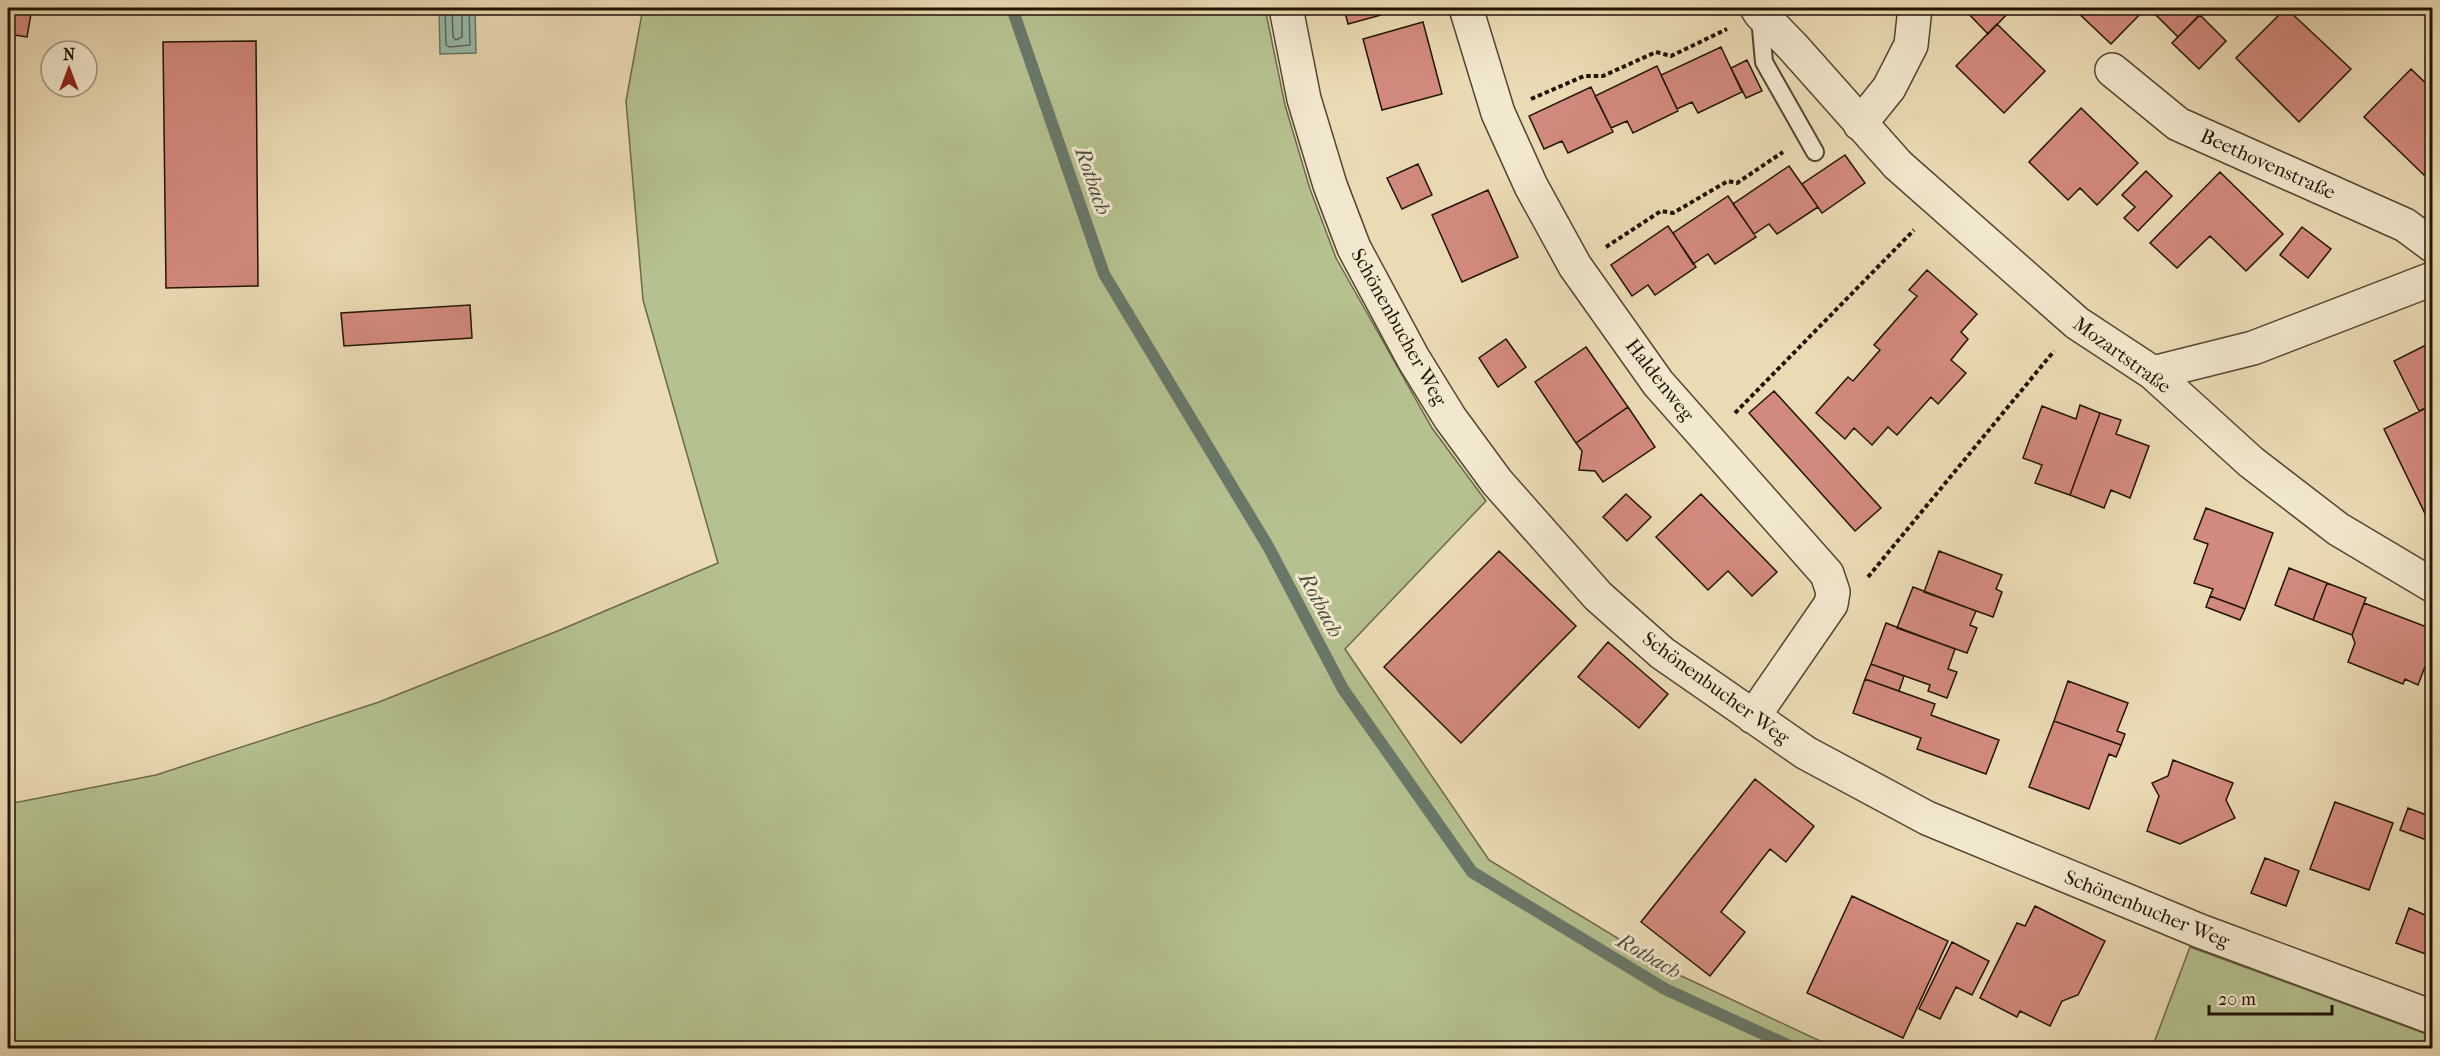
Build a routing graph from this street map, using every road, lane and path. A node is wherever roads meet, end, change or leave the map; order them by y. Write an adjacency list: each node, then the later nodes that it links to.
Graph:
1 (1286, 8): 19 (street, Schönenbucher Weg)
2 (1466, 8): 6 (street, Haldenweg)
3 (1916, 8): 7 (street)
4 (1758, 10): 6 (path); 7 (street, Mozartstraße); 8 (lane)
5 (2112, 70): 11 (street, Beethovenstraße)
6 (1498, 113): 12 (street, Haldenweg)
7 (1860, 124): 10 (street, Mozartstraße)
8 (1805, 137): 9 (lane); 12 (path)
9 (1815, 152)
10 (1940, 203): 14 (street, Mozartstraße); 16 (path)
11 (2433, 245)
12 (1575, 266): 16 (street, Haldenweg)
13 (2433, 279): 15 (street)
14 (2077, 323): 15 (street, Mozartstraße); 18 (path)
15 (2152, 373): 17 (street, Mozartstraße)
16 (1709, 441): 18 (street, Haldenweg)
17 (2433, 585)
18 (1833, 592): 19 (street)
19 (1753, 717): 20 (street, Schönenbucher Weg)
20 (2433, 1017)

